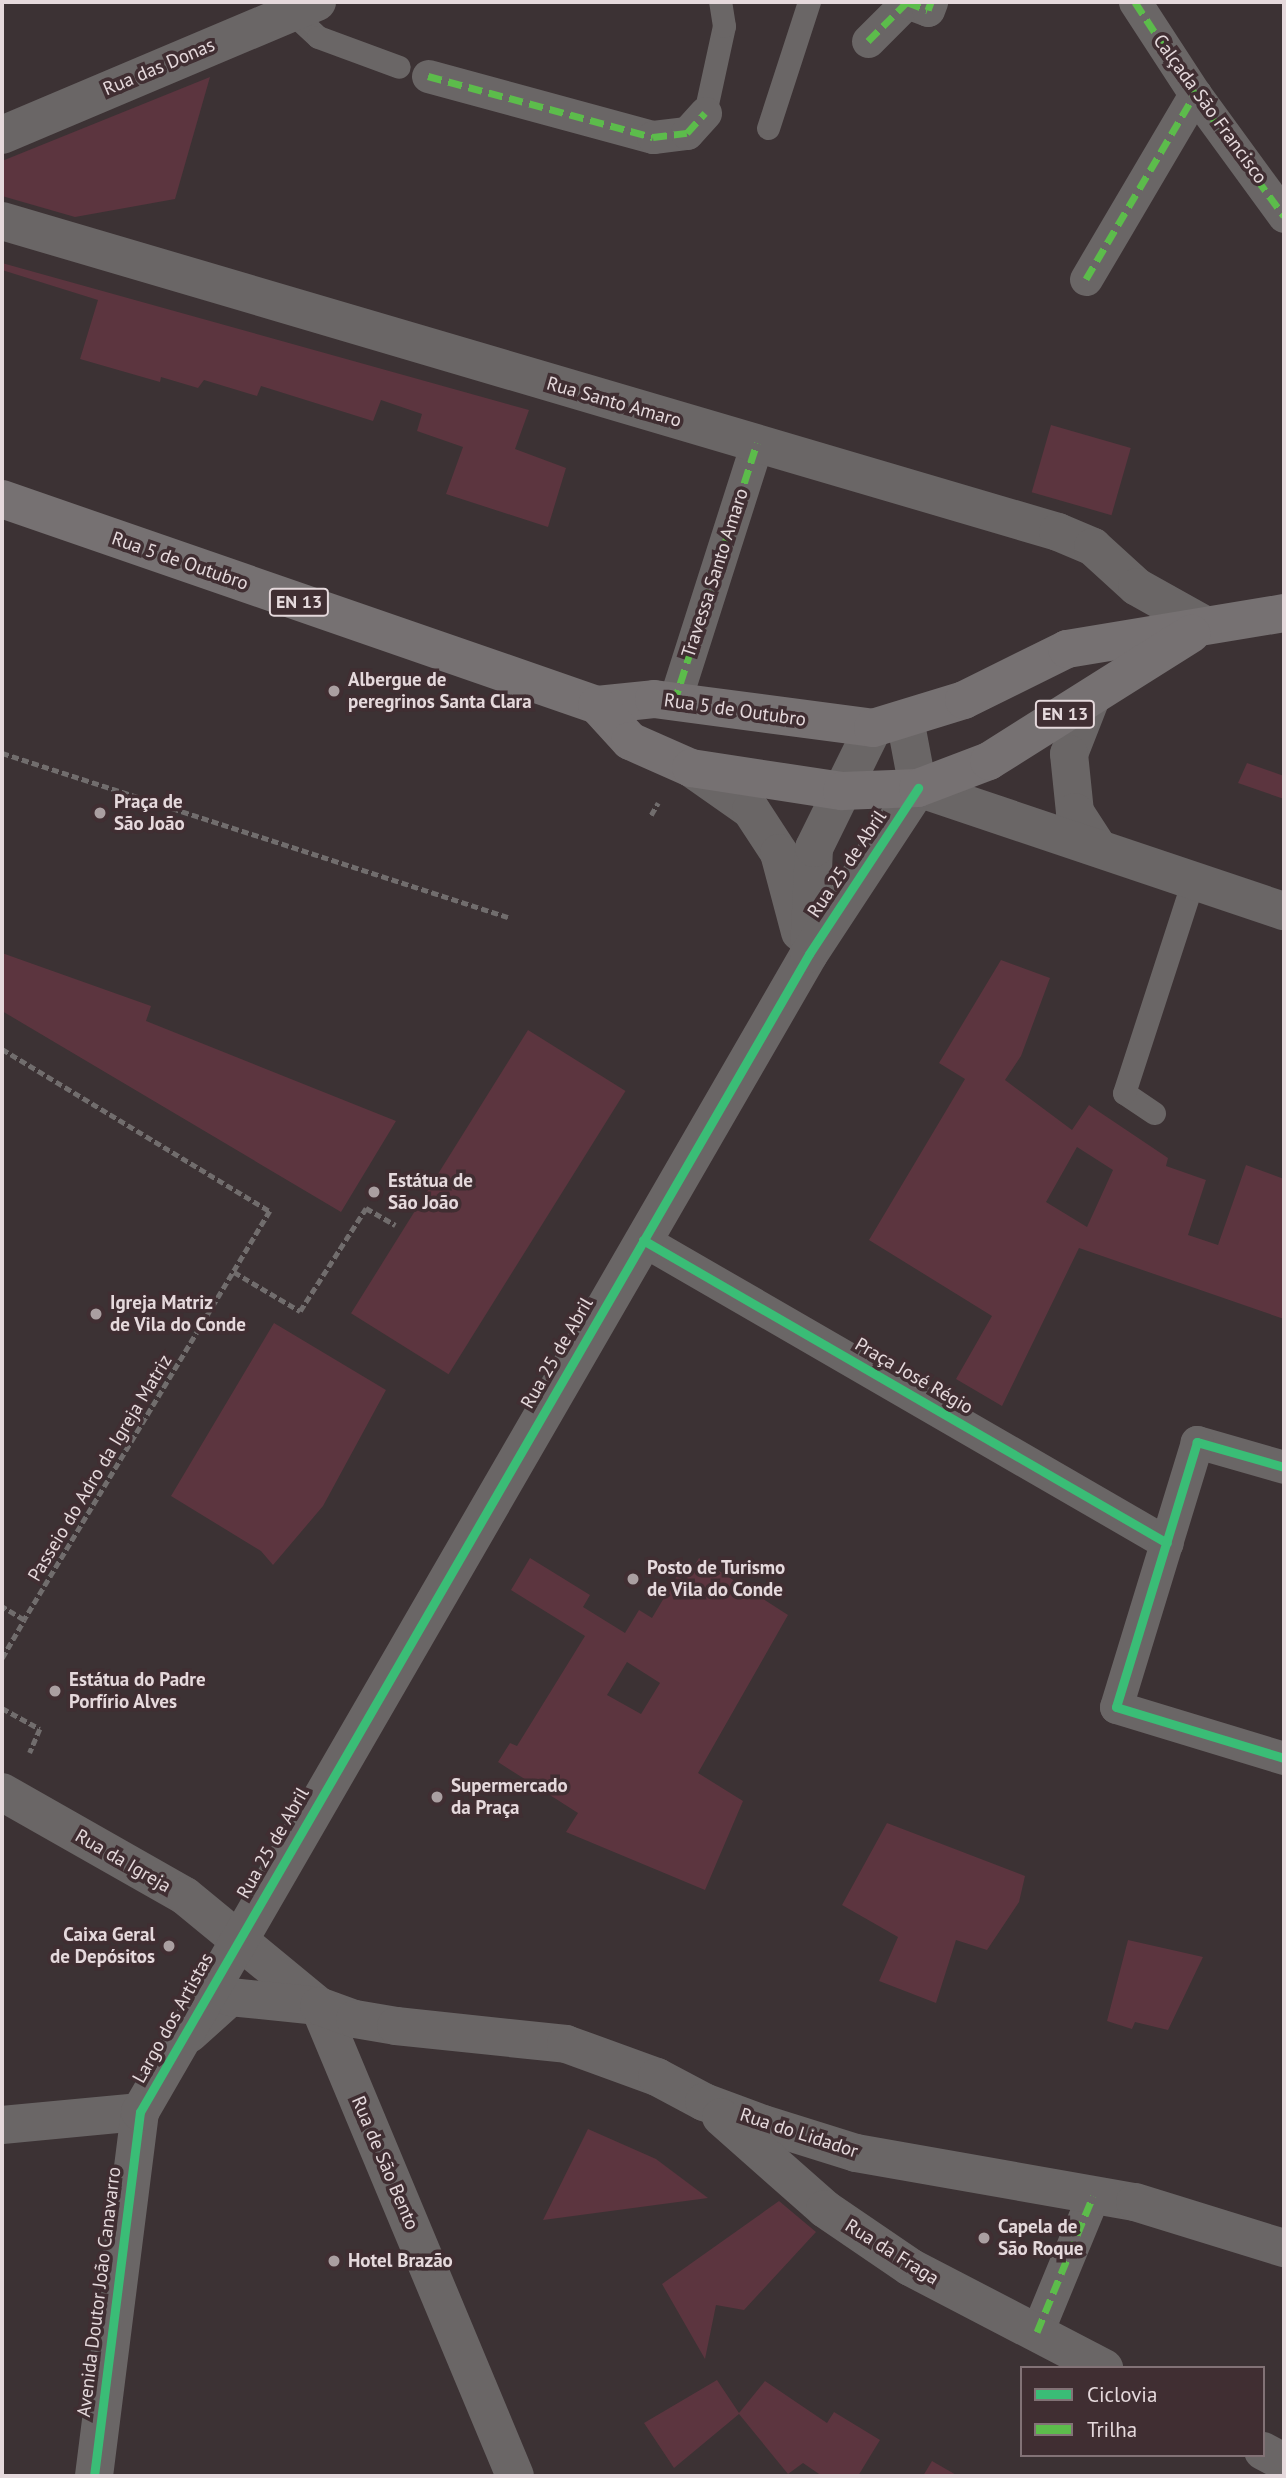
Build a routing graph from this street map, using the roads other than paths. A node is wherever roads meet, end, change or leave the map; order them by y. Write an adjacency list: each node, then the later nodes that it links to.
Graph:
1 (720, 2): 10 (lane)
2 (809, 2): 11 (lane)
3 (931, 2): 6 (street)
4 (1135, 2): 9 (street, Calçada São Francisco)
5 (309, 16): 7 (lane); 8 (lane); 12 (street, Rua das Donas)
6 (868, 41)
7 (325, 60)
8 (414, 72): 10 (street)
9 (1195, 94): 13 (street, Calçada São Francisco); 15 (street)
10 (705, 113)
11 (768, 128)
12 (2, 135)
13 (1284, 216)
14 (2, 221): 16 (street, Rua Santo Amaro)
15 (1086, 279)
16 (757, 443): 19 (street, Rua Santo Amaro); 21 (street, Travessa Santo Amaro)
17 (2, 499): 22 (main road, Rua 5 de Outubro / EN 13)
18 (1284, 613): 19 (main road, EN 13)
19 (1205, 625): 20 (main road, Rua 5 de Outubro / EN 13); 23 (main road, Rua 5 de Outubro / EN 13)
20 (1091, 698): 25 (main road, Rua 5 de Outubro / EN 13); 27 (street)
21 (674, 703): 22 (main road, Rua 5 de Outubro / EN 13); 23 (main road, Rua 5 de Outubro / EN 13)
22 (597, 705): 24 (main road, Rua 5 de Outubro / EN 13)
23 (889, 723): 25 (street); 26 (street)
24 (691, 768): 26 (main road, Rua 5 de Outubro / EN 13); 30 (street, Rua 25 de Abril)
25 (918, 788): 26 (main road, Rua 5 de Outubro / EN 13); 27 (street, Rua 5 de Outubro); 30 (street, Rua 25 de Abril)
26 (842, 791): 30 (street, Rua 25 de Abril)
27 (1097, 846): 28 (street, Rua 5 de Outubro)
28 (1193, 881): 29 (street, Rua 5 de Outubro); 31 (lane)
29 (1284, 911)
30 (809, 954): 32 (street, Rua 25 de Abril)
31 (1154, 1113)
32 (643, 1240): 34 (street, Praça José Régio); 37 (street, Rua 25 de Abril)
33 (1284, 1466): 34 (street)
34 (1167, 1543): 35 (street)
35 (1284, 1758)
36 (6, 1794): 37 (street, Rua da Igreja)
37 (237, 1941): 38 (street, Largo dos Artistas); 39 (street, Largo dos Artistas)
38 (319, 2006): 39 (street, Largo dos Artistas); 40 (street, Rua do Lidador); 50 (street, Rua de São Bento)
39 (180, 2042): 41 (street, Largo dos Artistas)
40 (704, 2102): 43 (street, Rua do Lidador); 45 (street, Rua da Fraga)
41 (140, 2112): 42 (street); 49 (street, Avenida Doutor João Canavarro)
42 (2, 2124)
43 (1093, 2196): 44 (street, Rua do Lidador); 45 (street)
44 (1284, 2248)
45 (1037, 2332): 46 (street, Rua da Fraga)
46 (1100, 2366)
47 (1265, 2452): 48 (street)
48 (1284, 2462)
49 (94, 2476)
50 (516, 2476)

